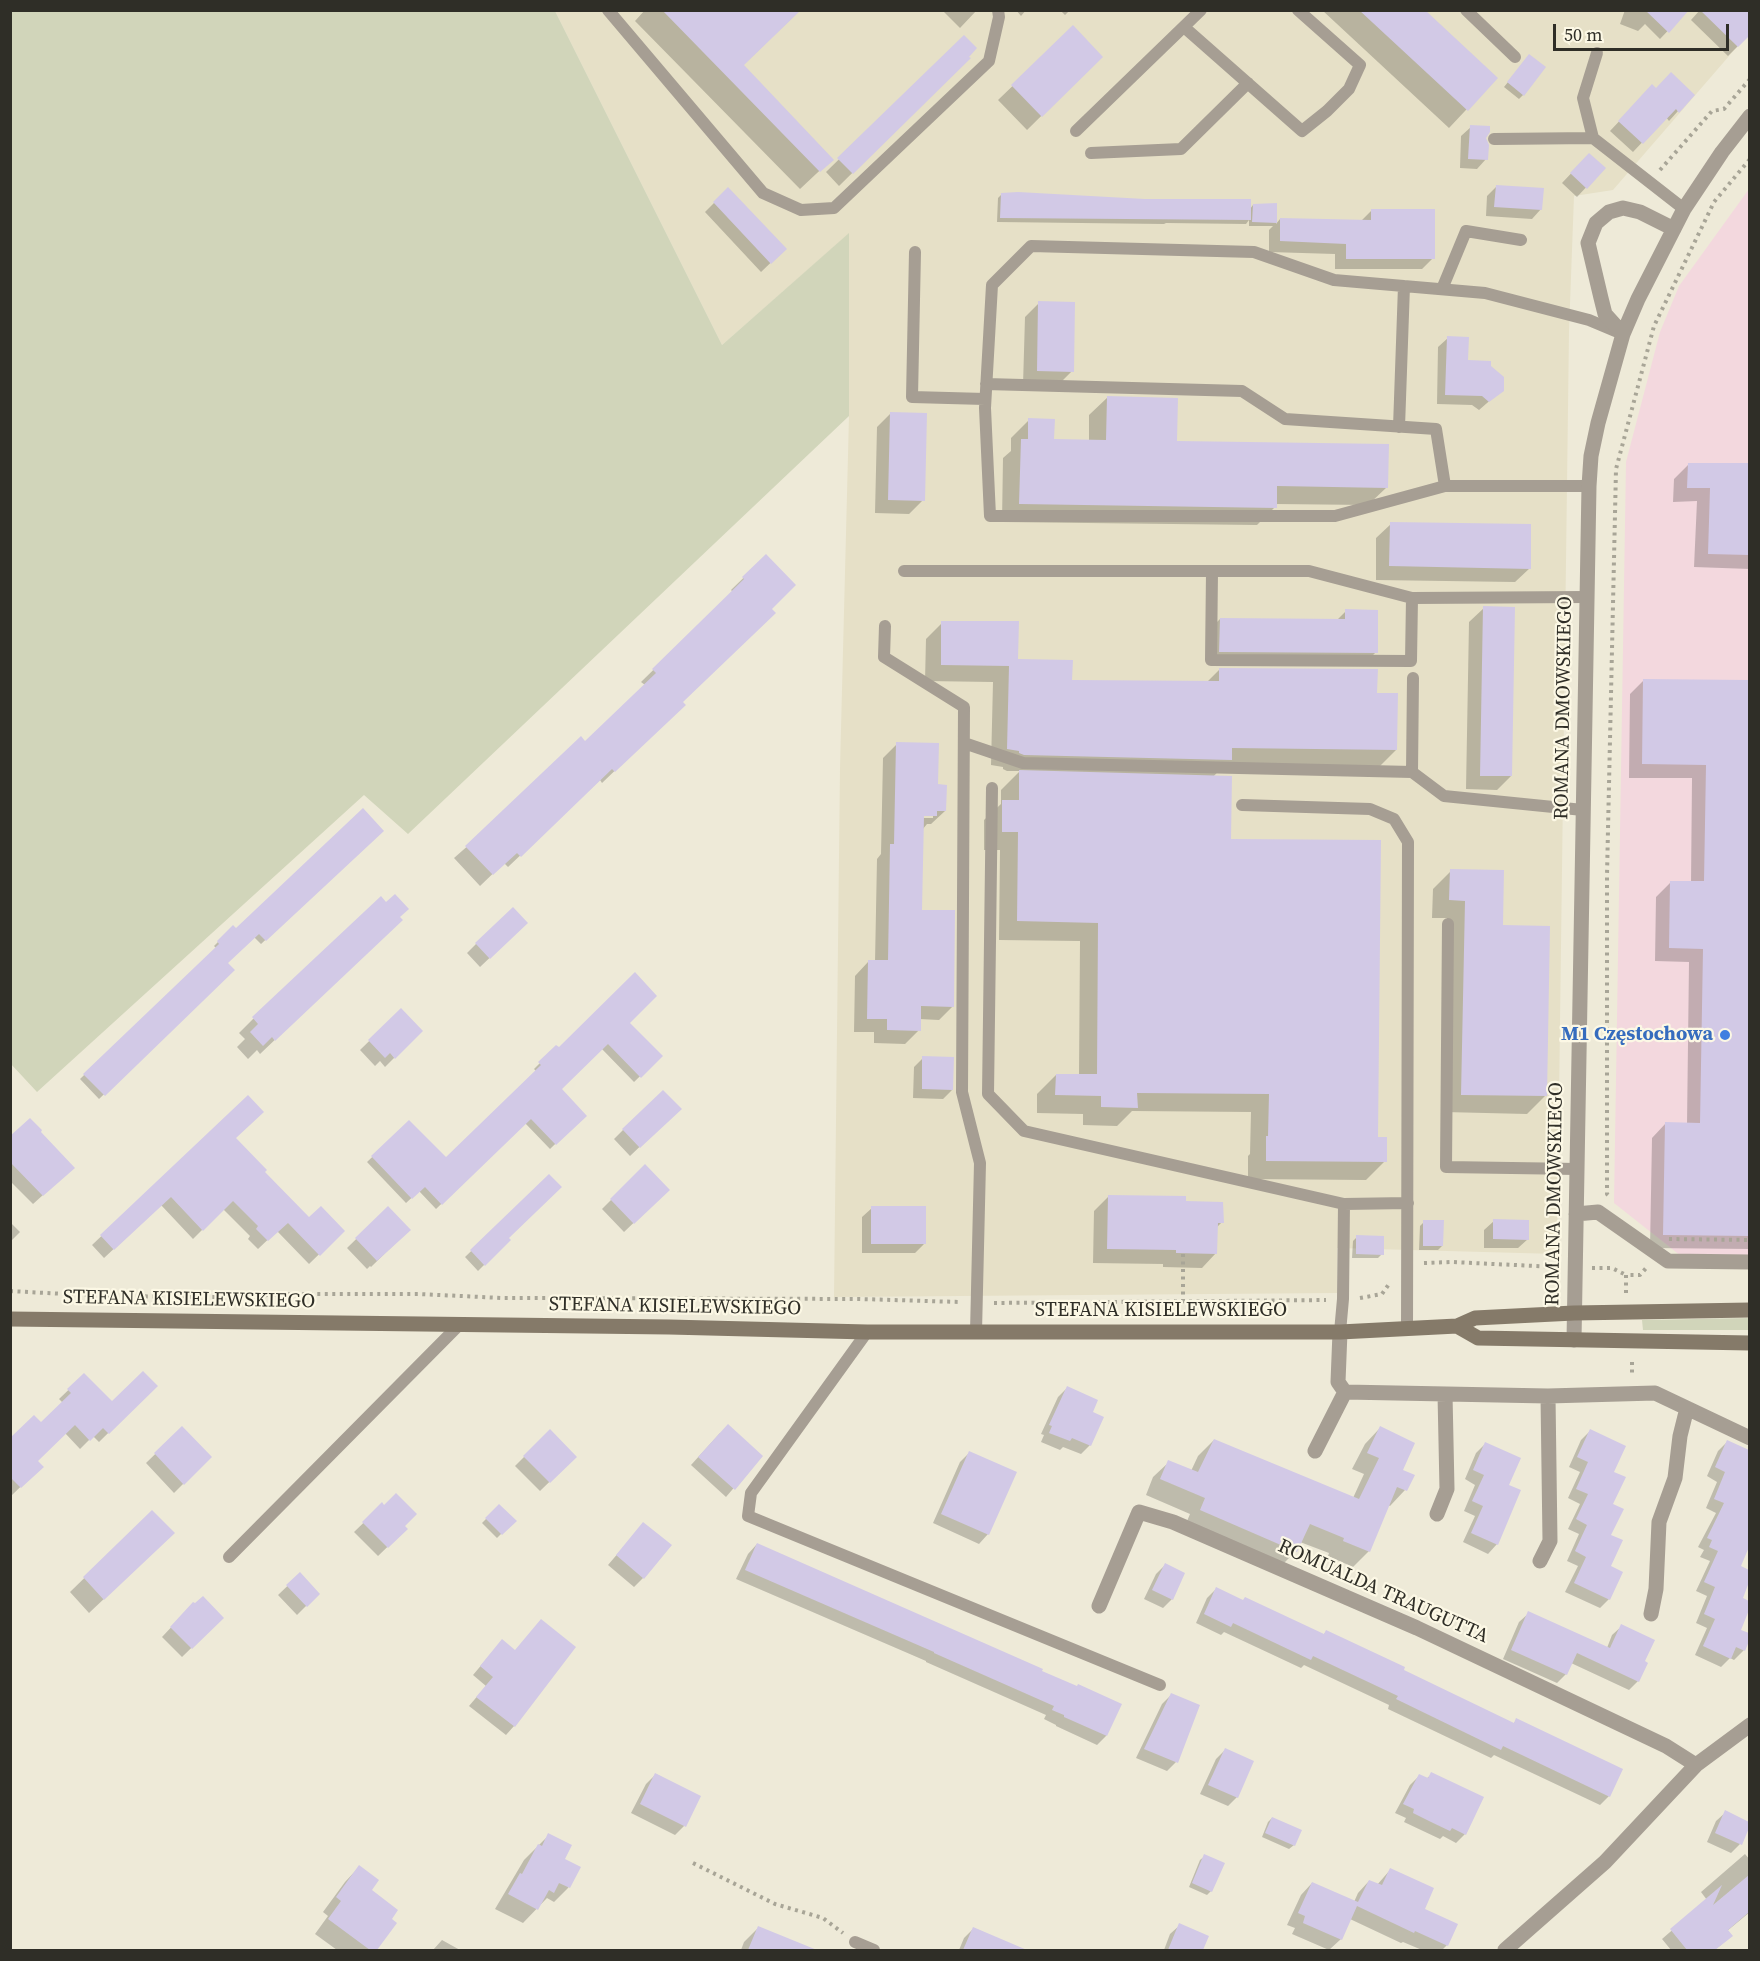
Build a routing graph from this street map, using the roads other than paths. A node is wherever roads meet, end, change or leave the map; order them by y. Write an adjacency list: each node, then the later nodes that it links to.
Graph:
1 (608, 10): 2 (lane)
2 (998, 10)
3 (1201, 10): 6 (lane)
4 (1298, 10): 9 (lane)
5 (1466, 10): 8 (lane)
6 (1184, 27): 9 (lane); 11 (lane)
7 (1597, 53): 12 (lane)
8 (1515, 57)
9 (1248, 83): 14 (lane)
10 (1749, 117): 15 (street, ROMANA DMOWSKIEGO)
11 (1076, 131)
12 (1593, 138): 13 (lane); 15 (lane)
13 (1494, 139)
14 (1091, 153)
15 (1684, 209): 16 (street, ROMANA DMOWSKIEGO)
16 (1674, 229): 21 (street, ROMANA DMOWSKIEGO); 21 (street)
17 (1521, 240): 20 (lane)
18 (915, 252): 23 (lane)
19 (1404, 286): 20 (lane); 22 (lane); 24 (lane)
20 (1442, 289): 21 (lane)
21 (1623, 334): 26 (street, ROMANA DMOWSKIEGO)
22 (986, 384): 23 (lane); 24 (lane)
23 (985, 399): 25 (lane)
24 (1399, 427): 25 (lane)
25 (1445, 486): 26 (lane)
26 (1589, 486): 29 (street, ROMANA DMOWSKIEGO)
27 (904, 572): 28 (lane)
28 (1212, 572): 30 (lane); 30 (lane)
29 (1587, 597): 30 (lane); 37 (street, ROMANA DMOWSKIEGO)
30 (1412, 598)
31 (885, 626): 33 (lane)
32 (1413, 678): 34 (lane)
33 (964, 743): 34 (lane); 51 (lane)
34 (1412, 772): 37 (lane)
35 (992, 788): 41 (lane)
36 (1242, 805): 40 (lane)
37 (1583, 810): 39 (street, ROMANA DMOWSKIEGO)
38 (1448, 924): 39 (lane)
39 (1577, 1169): 42 (street, ROMANA DMOWSKIEGO)
40 (1408, 1203): 41 (lane); 49 (lane)
41 (1344, 1204): 52 (lane)
42 (1576, 1214): 43 (street); 45 (street, ROMANA DMOWSKIEGO)
43 (1749, 1262)
44 (1749, 1310): 45 (main road, STEFANA KISIELEWSKIEGO)
45 (1574, 1313): 48 (main road, STEFANA KISIELEWSKIEGO); 53 (street, ROMANA DMOWSKIEGO)
46 (10, 1319): 47 (main road, STEFANA KISIELEWSKIEGO)
47 (459, 1324): 50 (main road, STEFANA KISIELEWSKIEGO); 62 (lane)
48 (1457, 1326): 49 (main road, STEFANA KISIELEWSKIEGO); 53 (main road, STEFANA KISIELEWSKIEGO)
49 (1407, 1328): 52 (main road, STEFANA KISIELEWSKIEGO)
50 (867, 1332): 51 (main road, STEFANA KISIELEWSKIEGO); 66 (lane)
51 (976, 1332): 52 (main road, STEFANA KISIELEWSKIEGO)
52 (1340, 1332): 55 (street)
53 (1574, 1340): 54 (main road, STEFANA KISIELEWSKIEGO)
54 (1749, 1343)
55 (1345, 1392): 56 (street); 60 (street)
56 (1445, 1394): 57 (street); 61 (street)
57 (1548, 1396): 58 (street); 63 (street)
58 (1687, 1408): 59 (street); 65 (street)
59 (1749, 1438)
60 (1315, 1451)
61 (1437, 1514)
62 (229, 1557)
63 (1540, 1561)
64 (1099, 1606): 68 (street, ROMUALDA TRAUGUTTA)
65 (1651, 1614)
66 (1160, 1685)
67 (1749, 1725): 68 (street)
68 (1696, 1765): 71 (street)
69 (855, 1942): 70 (lane)
70 (874, 1950)
71 (1505, 1950)

